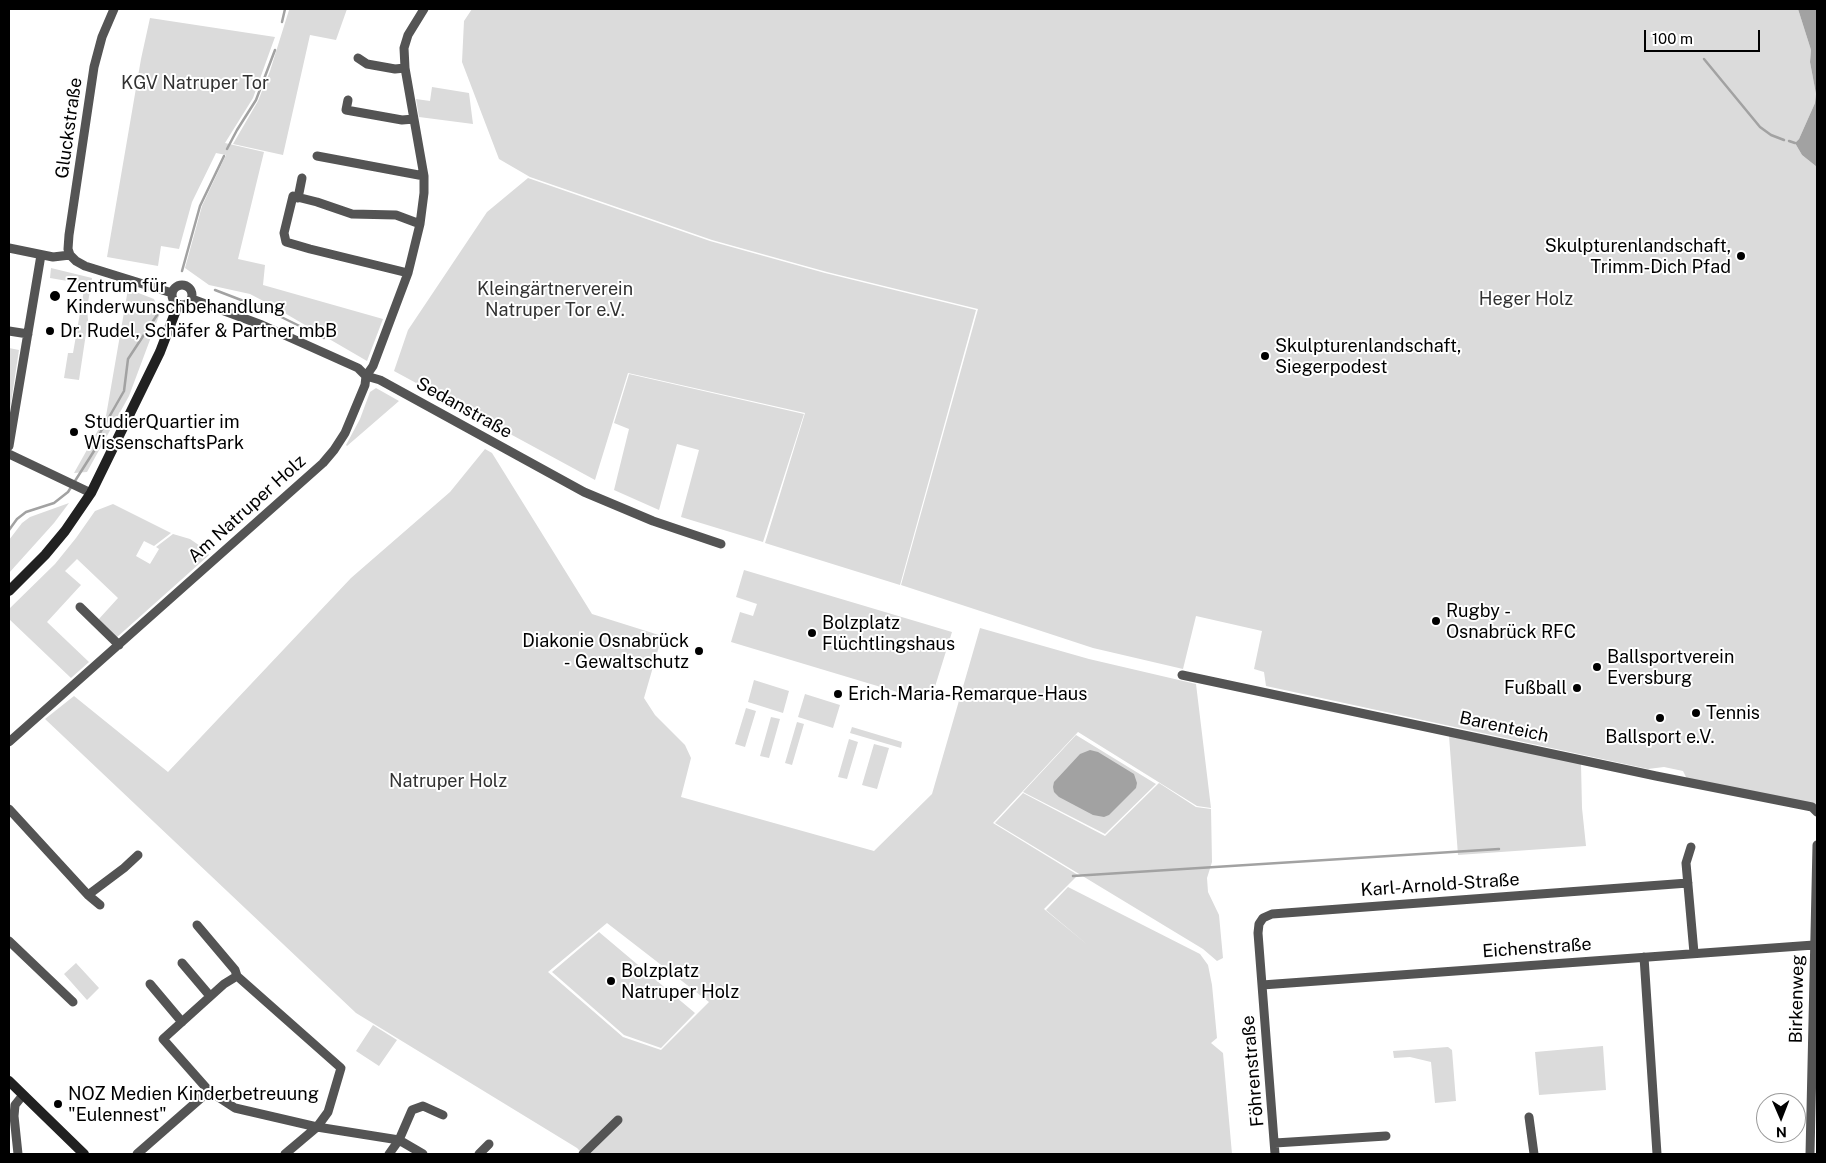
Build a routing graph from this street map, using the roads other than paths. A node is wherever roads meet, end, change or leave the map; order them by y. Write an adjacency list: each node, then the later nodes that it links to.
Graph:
1 (114, 9): 14 (street, Gluckstraße)
2 (424, 9): 4 (street, Am Natruper Holz)
3 (358, 58): 4 (street)
4 (405, 68): 6 (street, Am Natruper Holz)
5 (348, 100): 6 (street)
6 (414, 119): 8 (street, Am Natruper Holz)
7 (318, 156): 8 (street)
8 (424, 176): 11 (street, Am Natruper Holz)
9 (302, 178): 10 (street)
10 (298, 198): 11 (street); 15 (street)
11 (420, 224): 15 (street, Am Natruper Holz)
12 (9, 248): 13 (street)
13 (41, 255): 14 (street); 20 (street)
14 (70, 255): 16 (street, Sedanstraße)
15 (408, 273): 21 (street, Am Natruper Holz)
16 (172, 293): 17 (street, Sedanstraße); 18 (street)
17 (192, 300): 18 (street); 21 (street, Sedanstraße)
18 (178, 304): 24 (street)
19 (9, 331): 20 (street)
20 (28, 334): 22 (street)
21 (366, 376): 25 (street, Sedanstraße); 28 (street, Am Natruper Holz)
22 (9, 446)
23 (9, 454): 24 (street)
24 (91, 493): 26 (street)
25 (721, 544)
26 (9, 591)
27 (80, 607): 28 (street)
28 (119, 645): 30 (street, Am Natruper Holz)
29 (1182, 674): 32 (street, Barenteich)
30 (9, 742)
31 (9, 809): 37 (street)
32 (1817, 812)
33 (1817, 845): 41 (street, Birkenweg)
34 (1691, 847): 36 (street)
35 (138, 855): 37 (street)
36 (1688, 884): 42 (street); 47 (street, Karl-Arnold-Straße)
37 (88, 895): 38 (street)
38 (100, 905)
39 (196, 925): 45 (street)
40 (9, 941): 49 (street)
41 (1814, 945): 42 (street, Eichenstraße); 73 (street, Birkenweg)
42 (1694, 953): 43 (street, Eichenstraße)
43 (1644, 957): 47 (street, Eichenstraße); 72 (street)
44 (182, 963): 48 (street)
45 (237, 976): 48 (street); 57 (street)
46 (150, 984): 50 (street)
47 (1262, 985): 60 (street, Föhrenstraße)
48 (210, 996): 50 (street)
49 (72, 1002)
50 (182, 1022): 52 (street)
51 (9, 1081): 53 (street)
52 (209, 1091): 57 (street); 64 (street)
53 (23, 1095): 62 (street); 63 (street)
54 (443, 1114): 59 (street)
55 (1529, 1117): 71 (street)
56 (618, 1120): 69 (street)
57 (317, 1127): 59 (street); 65 (street)
58 (1386, 1136): 60 (street)
59 (399, 1140): 66 (street); 67 (street)
60 (1275, 1143): 70 (street, Föhrenstraße)
61 (489, 1144): 68 (street)
62 (18, 1154)
63 (84, 1154)
64 (136, 1154)
65 (285, 1154)
66 (389, 1154)
67 (423, 1154)
68 (479, 1154)
69 (583, 1154)
70 (1275, 1154)
71 (1534, 1154)
72 (1657, 1154)
73 (1810, 1154)

